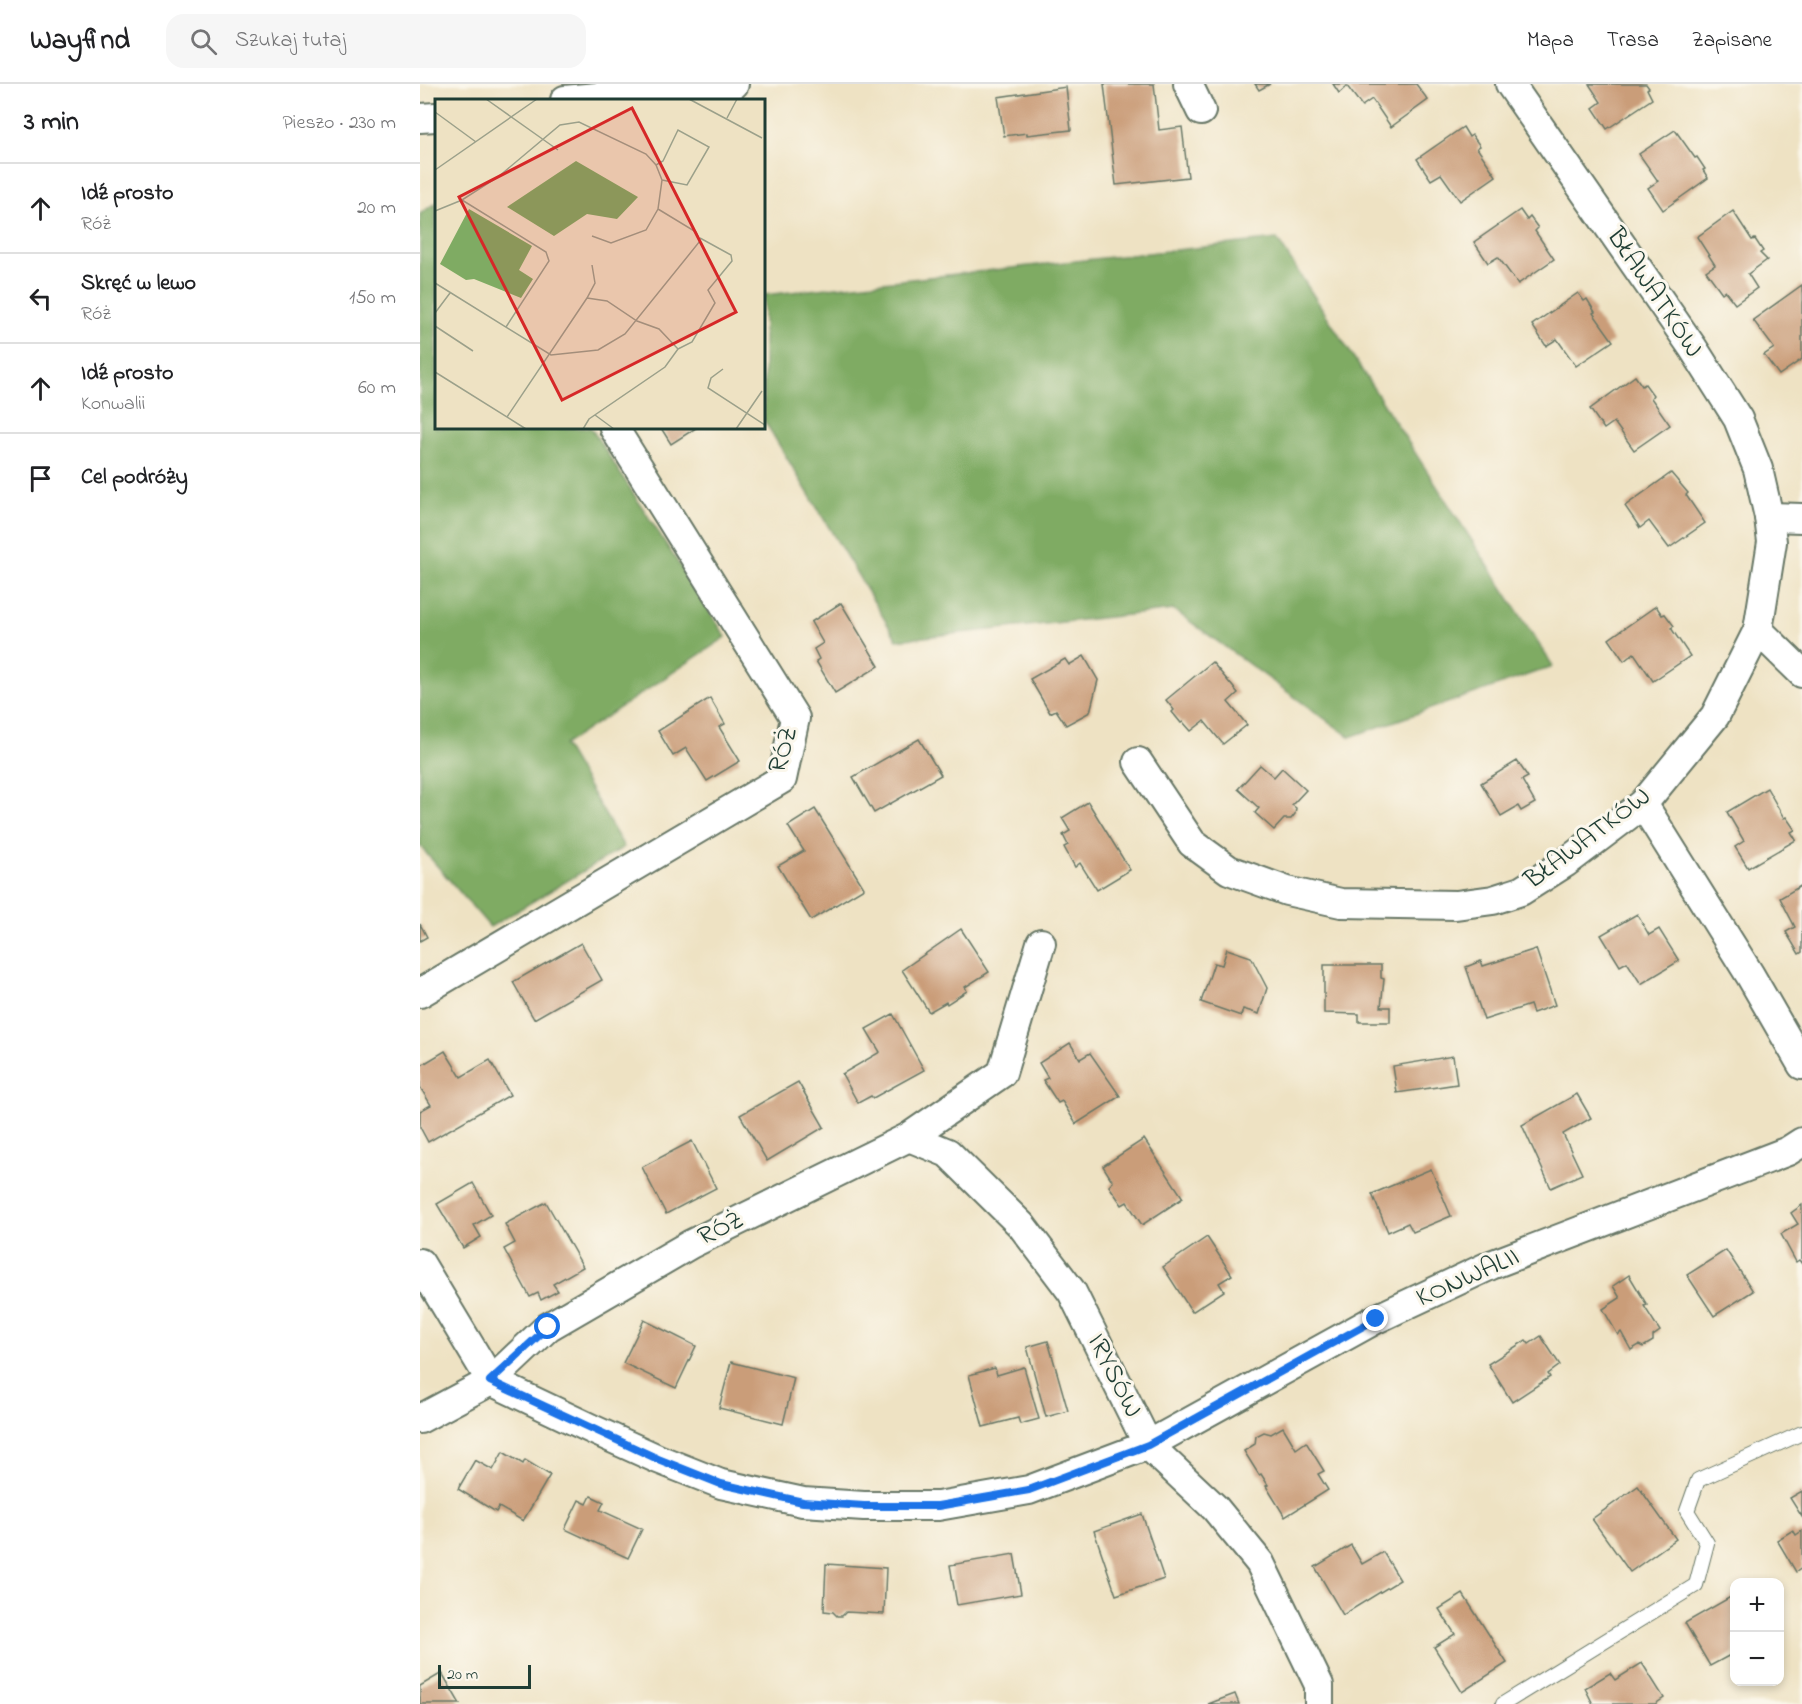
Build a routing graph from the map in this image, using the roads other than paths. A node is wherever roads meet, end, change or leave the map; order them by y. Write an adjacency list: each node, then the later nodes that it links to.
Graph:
1 (734, 84): 4 (street)
2 (1188, 84): 5 (street)
3 (1510, 84): 7 (street, BŁAWATKÓW)
4 (576, 99)
5 (1201, 111)
6 (615, 429): 14 (street, RÓŻ)
7 (1769, 517): 8 (street); 9 (street, BŁAWATKÓW)
8 (1802, 518)
9 (1758, 630): 10 (street); 12 (street, BŁAWATKÓW)
10 (1802, 673)
11 (1138, 762): 12 (street, BŁAWATKÓW)
12 (1643, 804): 15 (street)
13 (1041, 943): 16 (street, RÓŻ)
14 (420, 993)
15 (1802, 1065)
16 (909, 1137): 19 (street, RÓŻ); 22 (street, IRYSÓW)
17 (1802, 1142): 22 (street, KONWALII)
18 (420, 1263): 19 (street)
19 (490, 1381): 20 (street, RÓŻ); 22 (street)
20 (420, 1419)
21 (1802, 1433): 24 (lane)
22 (1148, 1445): 23 (street, IRYSÓW)
23 (1319, 1704)
24 (1503, 1704)

